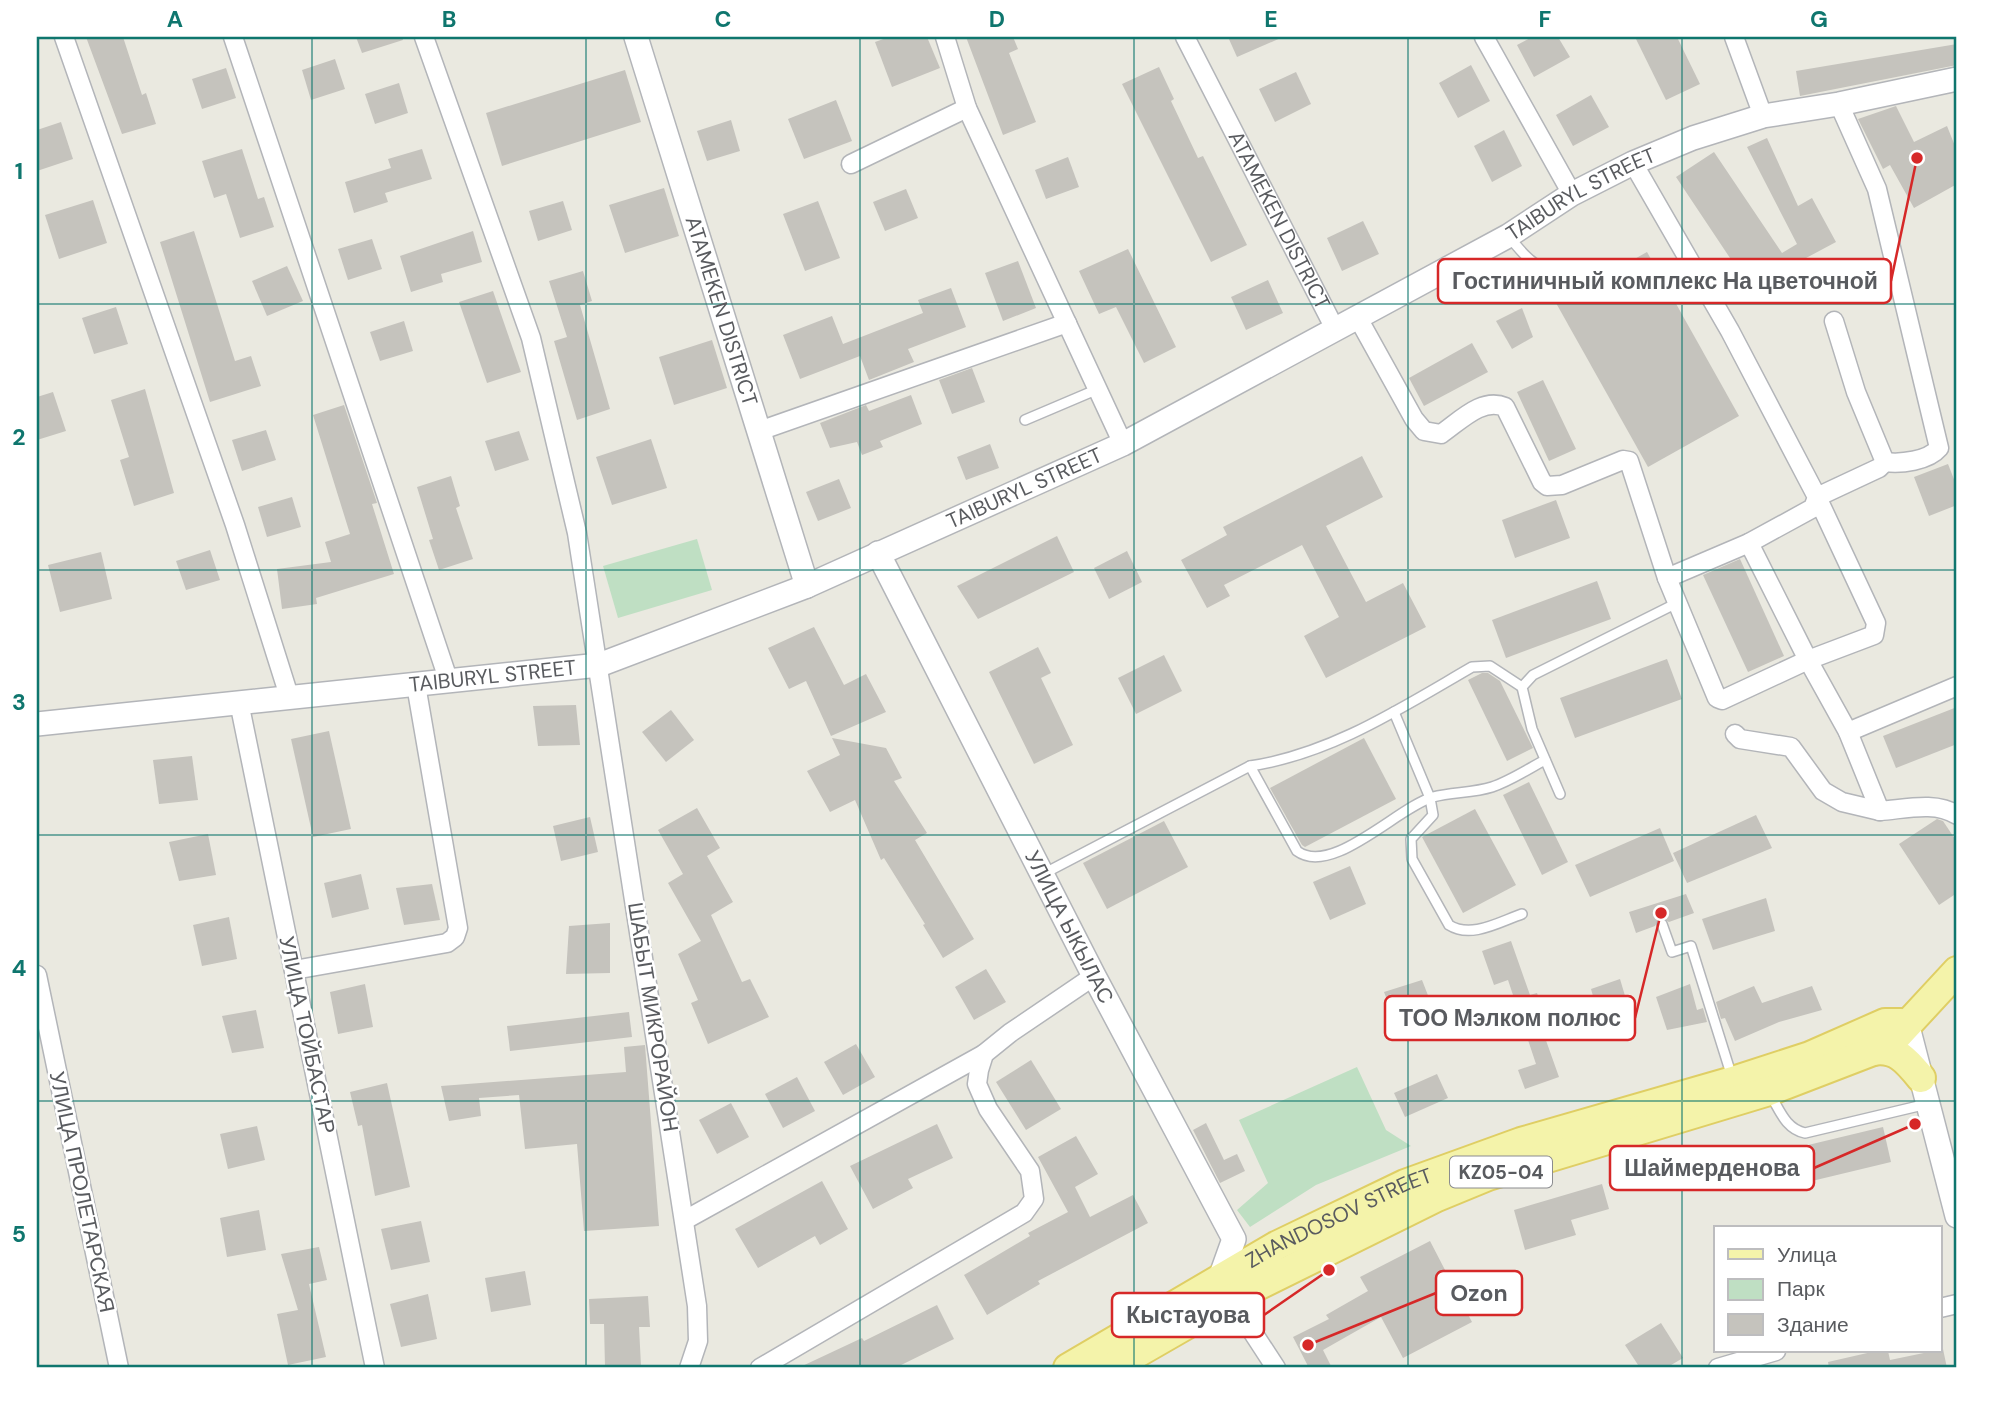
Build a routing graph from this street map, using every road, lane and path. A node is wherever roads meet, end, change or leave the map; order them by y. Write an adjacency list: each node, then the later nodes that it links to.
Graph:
1 (64, 37): 39 (street)
2 (233, 37): 35 (street)
3 (424, 37): 34 (street, ШАБЫТ МИКРОРАЙОН)
4 (636, 37): 24 (street, ATAMEKEN DISTRICT)
5 (945, 37): 11 (street)
6 (1185, 37): 21 (street, ATAMEKEN DISTRICT)
7 (1484, 37): 15 (street)
8 (1734, 37): 12 (street)
9 (1957, 79): 10 (street, TAIBURYL STREET)
10 (1839, 104): 12 (street, TAIBURYL STREET); 26 (street)
11 (967, 108): 14 (street); 20 (street)
12 (1763, 116): 13 (street, TAIBURYL STREET)
13 (1633, 163): 15 (street, TAIBURYL STREET); 27 (street)
14 (851, 164)
15 (1572, 194): 16 (street, TAIBURYL STREET)
16 (1508, 236): 17 (lane); 18 (street, TAIBURYL STREET)
17 (1582, 264)
18 (1357, 317): 21 (street, TAIBURYL STREET); 30 (street)
19 (1834, 321): 26 (street)
20 (1067, 323): 22 (street); 24 (street)
21 (1335, 329): 25 (street, TAIBURYL STREET)
22 (1098, 389): 23 (lane); 25 (street)
23 (1026, 419)
24 (760, 431): 31 (street, ATAMEKEN DISTRICT)
25 (1123, 444): 29 (street, TAIBURYL STREET)
26 (1885, 463): 27 (street)
27 (1816, 497): 28 (street); 33 (street)
28 (1749, 543): 30 (street); 33 (street)
29 (878, 553): 31 (street, TAIBURYL STREET); 51 (street, УЛИЦА ЫКЫЛАС)
30 (1667, 578): 32 (street)
31 (807, 586): 34 (street, TAIBURYL STREET)
32 (1677, 603): 33 (street); 38 (lane)
33 (1808, 660): 43 (street)
34 (598, 665): 35 (street, TAIBURYL STREET); 65 (street, ШАБЫТ МИКРОРАЙОН)
35 (449, 682): 36 (street, TAIBURYL STREET)
36 (416, 685): 39 (street, TAIBURYL STREET); 54 (street)
37 (1957, 685): 43 (street)
38 (1521, 687): 41 (lane); 45 (lane)
39 (289, 696): 40 (street, TAIBURYL STREET)
40 (239, 702): 42 (street, TAIBURYL STREET); 54 (street, УЛИЦА ТОЙБАСТАР)
41 (1394, 712): 46 (lane); 48 (lane)
42 (37, 724)
43 (1848, 732): 50 (street)
44 (1735, 734): 50 (street)
45 (1545, 760): 47 (lane); 48 (lane)
46 (1250, 766): 48 (lane); 51 (lane)
47 (1560, 794)
48 (1430, 798): 52 (lane)
49 (1954, 806): 50 (street)
50 (1881, 811)
51 (1041, 874): 57 (street, УЛИЦА ЫКЫЛАС)
52 (1522, 914)
53 (1662, 924): 61 (lane)
54 (294, 970): 69 (street, УЛИЦА ТОЙБАСТАР)
55 (1957, 971): 58 (main road, ZHANDOSOV STREET / KZ05-04)
56 (37, 975): 68 (street, УЛИЦА ПРОЛЕТАРСКАЯ)
57 (1094, 976): 60 (street); 66 (street, УЛИЦА ЫКЫЛАС)
58 (1907, 1023): 59 (main road, ZHANDOSOV STREET / KZ05-04); 61 (main road, ZHANDOSOV STREET / KZ05-04); 63 (street)
59 (1873, 1051): 62 (main road, ZHANDOSOV STREET / KZ05-04); 63 (main road)
60 (984, 1055): 65 (street); 71 (street)
61 (1733, 1081): 66 (main road, ZHANDOSOV STREET / KZ05-04)
62 (1769, 1091): 63 (lane); 66 (main road, ZHANDOSOV STREET / KZ05-04)
63 (1925, 1091): 64 (street)
64 (1957, 1216)
65 (685, 1220): 70 (street, ШАБЫТ МИКРОРАЙОН)
66 (1225, 1288): 72 (main road, ZHANDOSOV STREET / KZ05-04); 73 (main road, ZHANDOSOV STREET / KZ05-04); 74 (street)
67 (1773, 1352): 75 (street)
68 (119, 1368)
69 (375, 1368)
70 (689, 1368)
71 (760, 1368)
72 (1069, 1368)
73 (1111, 1368)
74 (1276, 1368)
75 (1718, 1368)

